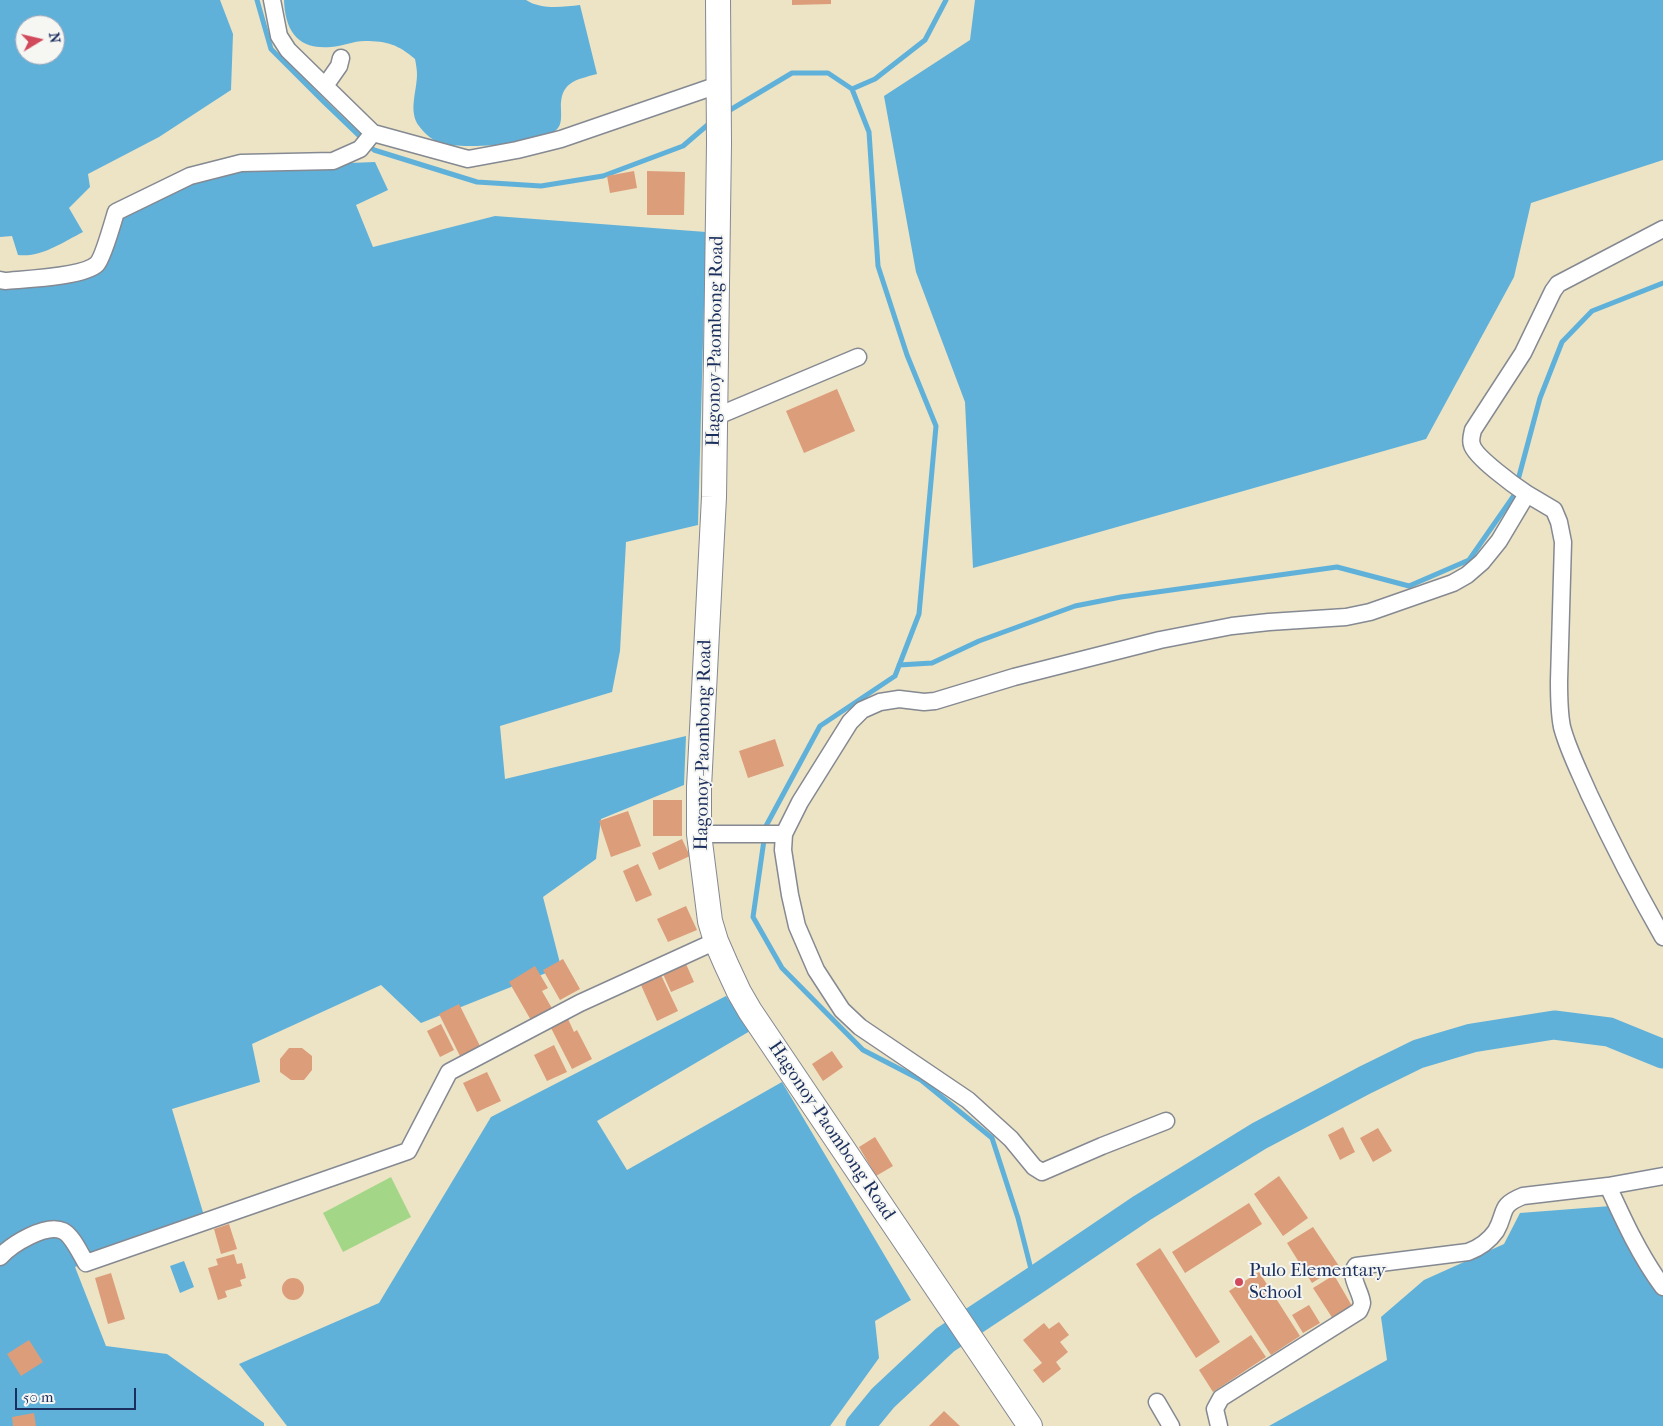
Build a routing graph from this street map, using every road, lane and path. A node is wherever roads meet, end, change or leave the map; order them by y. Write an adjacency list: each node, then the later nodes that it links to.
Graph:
1 (272, 0): 4 (street)
2 (718, 0): 5 (main road, Hagonoy-Paombong Road)
3 (341, 58): 4 (street)
4 (325, 86): 6 (street)
5 (718, 91): 6 (street); 10 (main road, Hagonoy-Paombong Road)
6 (373, 135): 8 (street)
7 (1663, 228): 11 (street)
8 (0, 280)
9 (858, 357): 10 (street)
10 (715, 417): 12 (main road, Hagonoy-Paombong Road)
11 (1527, 494): 13 (street); 14 (street)
12 (699, 834): 13 (street); 15 (main road, Hagonoy-Paombong Road)
13 (776, 834): 16 (street)
14 (1663, 937)
15 (716, 941): 19 (street); 22 (main road, Hagonoy-Paombong Road)
16 (1166, 1121)
17 (1663, 1176): 18 (street)
18 (1608, 1186): 20 (street); 24 (street)
19 (0, 1257)
20 (1663, 1287)
21 (1157, 1402): 23 (street)
22 (1030, 1426)
23 (1171, 1426)
24 (1218, 1426)

